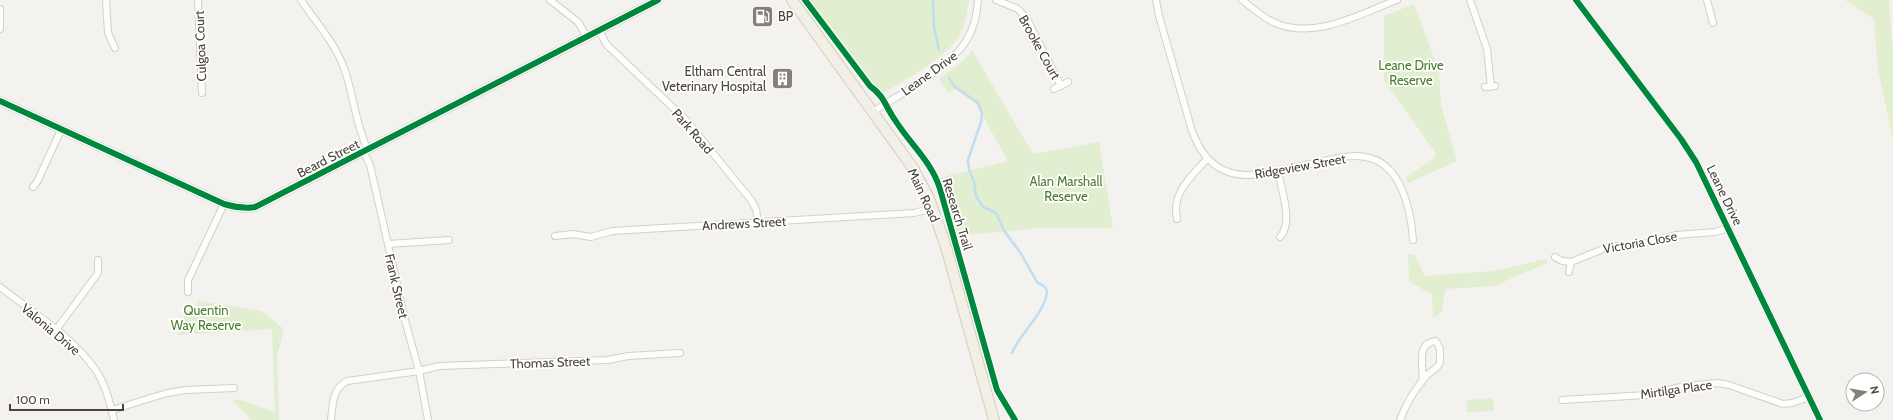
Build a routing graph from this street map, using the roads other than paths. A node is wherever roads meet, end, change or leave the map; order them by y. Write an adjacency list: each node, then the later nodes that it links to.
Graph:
1 (106, 0): 20 (street)
2 (198, 0): 25 (street, Culgoa Court)
3 (300, 0): 29 (street, Frank Street)
4 (550, 0): 19 (street)
5 (658, 0): 18 (street, Beard Street)
6 (792, 0): 27 (main road, Main Road)
7 (978, 0): 27 (street, Leane Drive)
8 (996, 0): 22 (street, Brooke Court)
9 (1156, 0): 30 (street, Ridgeview Street)
10 (1242, 0): 11 (street)
11 (1397, 0)
12 (1470, 0): 23 (street)
13 (1576, 0): 37 (street, Leane Drive)
14 (1706, 0): 16 (street)
15 (0, 9): 17 (street)
16 (1713, 23)
17 (0, 29)
18 (599, 31): 19 (street, Beard Street); 36 (street, Park Road)
19 (587, 37): 29 (street, Beard Street)
20 (115, 48)
21 (1068, 82): 22 (street)
22 (1061, 86): 24 (street)
23 (1490, 87)
24 (1054, 89)
25 (202, 93)
26 (0, 101): 28 (street, Beard Street)
27 (873, 112): 34 (main road, Main Road)
28 (61, 130): 32 (street); 33 (street, Beard Street)
29 (366, 151): 33 (street, Beard Street); 42 (street, Frank Street)
30 (1207, 160): 31 (street, Ridgeview Street); 35 (street)
31 (1278, 171): 39 (street); 41 (street, Ridgeview Street)
32 (33, 187)
33 (224, 204): 48 (street)
34 (933, 208): 36 (street, Andrews Street); 60 (main road, Main Road)
35 (1177, 219)
36 (758, 223): 38 (street, Andrews Street)
37 (1729, 228): 45 (street, Victoria Close); 54 (street, Leane Drive)
38 (555, 236)
39 (1280, 237)
40 (448, 240): 42 (street)
41 (1413, 240)
42 (388, 244): 51 (street, Frank Street)
43 (1555, 257): 45 (street)
44 (98, 260): 49 (street)
45 (1571, 262): 46 (street)
46 (1569, 272)
47 (0, 287): 49 (street, Valonia Drive)
48 (188, 292)
49 (56, 330): 56 (street, Valonia Drive)
50 (680, 352): 51 (street, Thomas Street)
51 (420, 371): 58 (street, Thomas Street); 59 (street, Frank Street)
52 (1422, 382): 52 (street); 61 (street)
53 (234, 388): 56 (street)
54 (1809, 397): 55 (street, Mirtilga Place); 62 (street, Leane Drive)
55 (1562, 400)
56 (112, 410): 57 (street, Valonia Drive)
57 (114, 420)
58 (331, 420)
59 (428, 420)
60 (994, 420)
61 (1400, 420)
62 (1820, 420)

